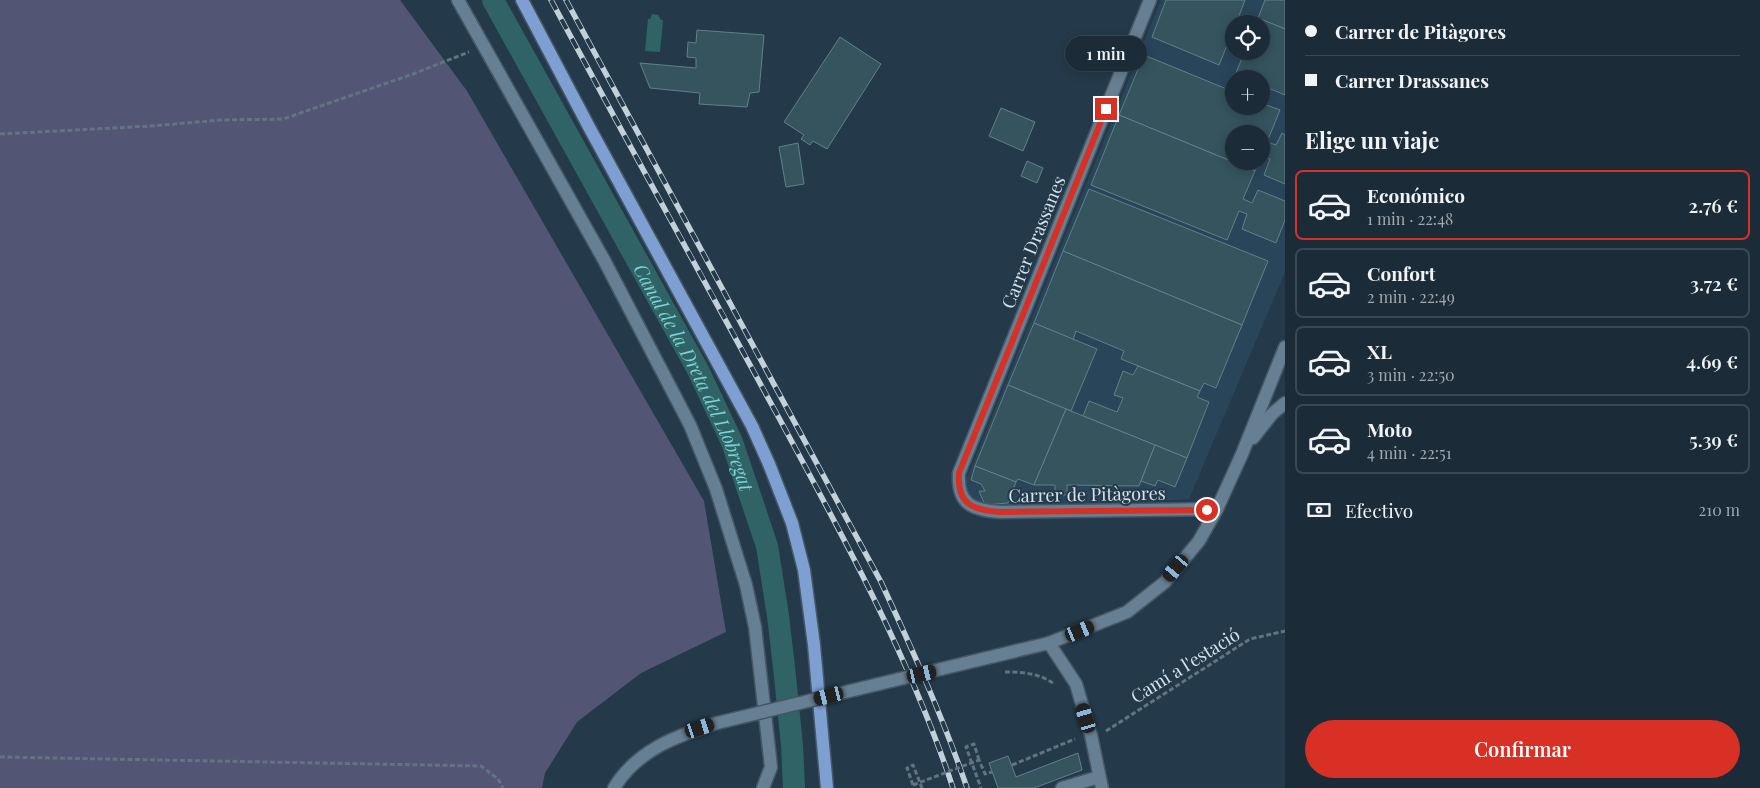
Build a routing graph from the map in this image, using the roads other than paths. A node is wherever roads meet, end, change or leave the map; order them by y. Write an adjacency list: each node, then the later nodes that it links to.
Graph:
1 (458, 0): 12 (street)
2 (522, 0): 13 (main road)
3 (1150, 0): 7 (street, Carrer Drassanes)
4 (1285, 347): 6 (street)
5 (1285, 403): 6 (street)
6 (1243, 450): 8 (street)
7 (963, 498): 8 (street, Carrer de Pitàgores)
8 (1217, 509): 9 (street)
9 (1049, 643): 10 (street); 11 (street, bridge)
10 (1100, 782): 14 (street)
11 (614, 788)
12 (762, 788)
13 (827, 788)
14 (1062, 788)

